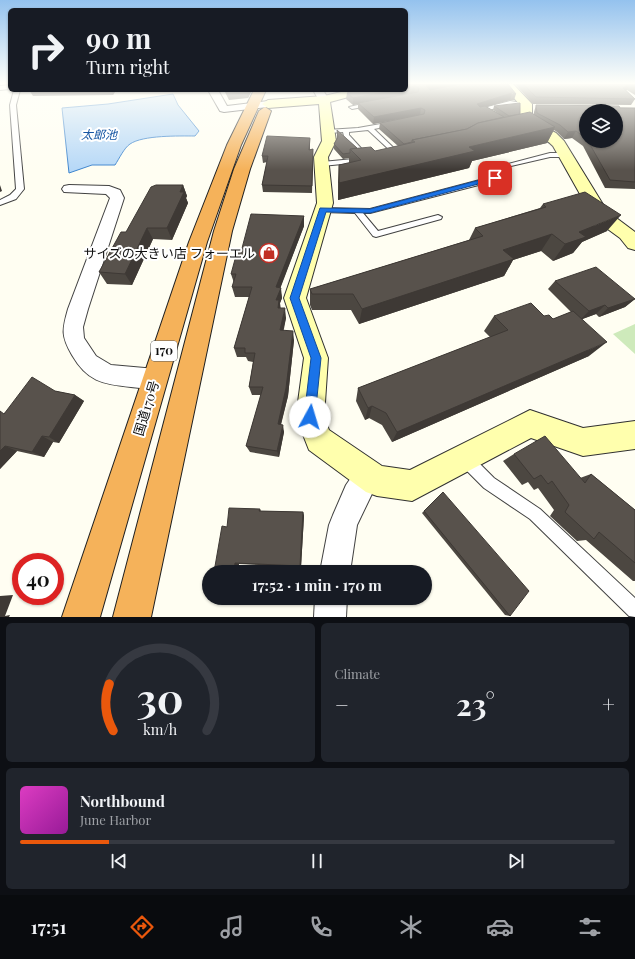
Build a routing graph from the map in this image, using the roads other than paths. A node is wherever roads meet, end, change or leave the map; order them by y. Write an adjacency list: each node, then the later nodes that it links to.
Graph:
1 (14, 113): 15 (lane)
2 (254, 113): 22 (highway, 国道170号 / 170)
3 (259, 113): 30 (highway, 170)
4 (329, 113): 8 (street)
5 (527, 113): 10 (street)
6 (399, 122): 7 (lane)
7 (369, 128): 8 (lane); 9 (lane)
8 (337, 131): 11 (street); 11 (lane)
9 (398, 155)
10 (566, 155): 12 (lane); 20 (street)
11 (322, 164): 16 (street)
12 (511, 164)
13 (495, 178): 17 (lane)
14 (69, 189): 22 (street)
15 (0, 203)
16 (323, 210): 17 (lane); 25 (street)
17 (357, 211): 18 (lane)
18 (438, 217)
19 (635, 223): 20 (street)
20 (617, 228): 21 (street)
21 (635, 244)
22 (156, 378): 29 (highway, 国道170号 / 170)
23 (635, 435): 24 (street)
24 (464, 458): 25 (street); 28 (lane)
25 (368, 475): 26 (street)
26 (337, 565)
27 (331, 605): 31 (street)
28 (635, 610)
29 (81, 617)
30 (132, 617)
31 (330, 617)

